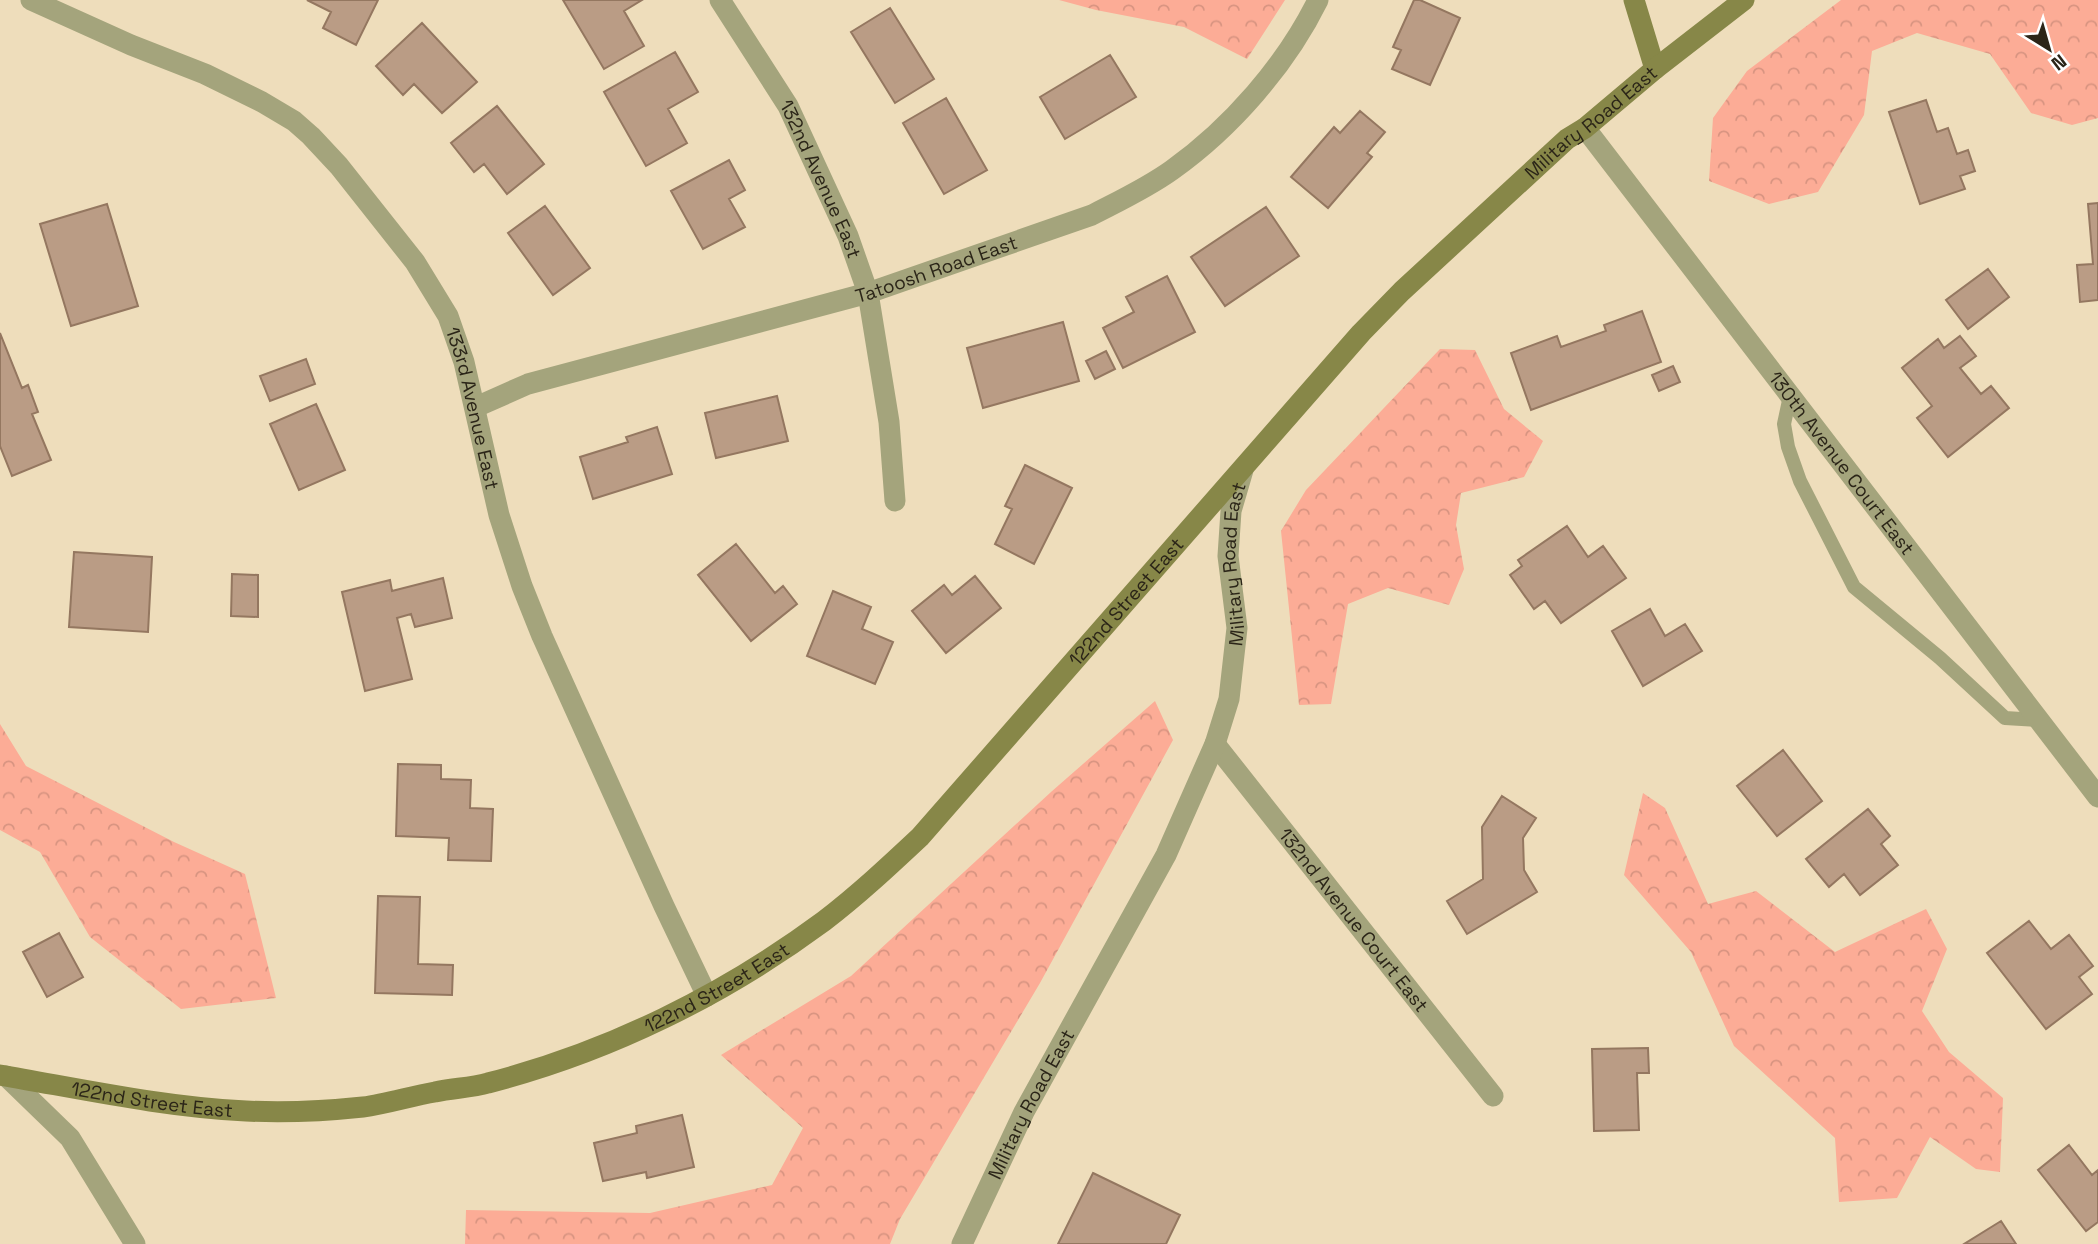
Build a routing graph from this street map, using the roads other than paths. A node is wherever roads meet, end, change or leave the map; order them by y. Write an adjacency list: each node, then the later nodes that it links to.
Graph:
1 (31, 0): 10 (street, 133rd Avenue East)
2 (720, 0): 8 (street, 132nd Avenue East)
3 (1318, 0): 8 (street, Tatoosh Road East)
4 (1634, 0): 6 (main road, Military Road East)
5 (1744, 0): 6 (main road)
6 (1655, 69): 7 (main road, Military Road East)
7 (1585, 128): 9 (street, 130th Avenue Court East); 11 (main road, Military Road East)
8 (868, 293): 10 (street, Tatoosh Road East); 12 (street, 132nd Avenue East)
9 (1790, 396): 13 (street, 130th Avenue Court East); 13 (lane)
10 (476, 407): 16 (street, 133rd Avenue East)
11 (1243, 470): 14 (street, Military Road East); 16 (main road, 122nd Street East)
12 (895, 501)
13 (2038, 720): 15 (street, 130th Avenue Court East)
14 (1215, 744): 18 (street, 132nd Avenue Court East); 20 (street, Military Road East)
15 (2098, 797)
16 (707, 996): 17 (main road, 122nd Street East)
17 (3, 1076): 19 (street)
18 (1493, 1096)
19 (135, 1244)
20 (962, 1244)

